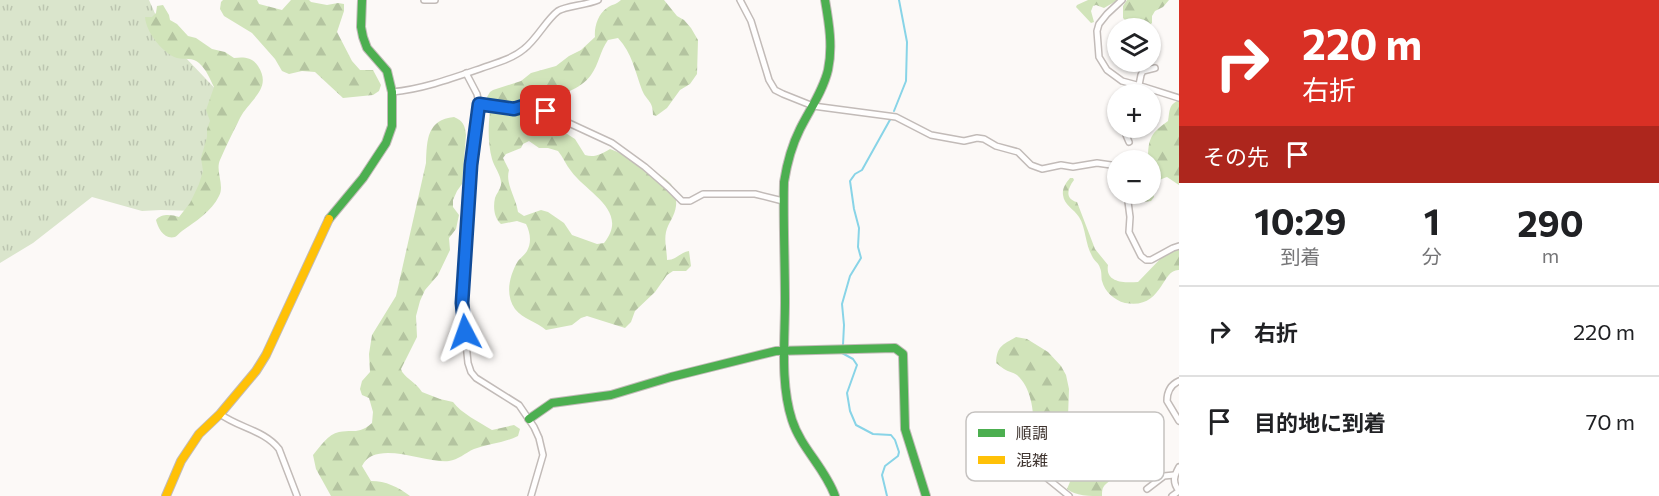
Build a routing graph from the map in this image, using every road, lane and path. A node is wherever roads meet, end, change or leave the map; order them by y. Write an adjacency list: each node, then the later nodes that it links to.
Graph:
1 (362, 0): 10 (street)
2 (424, 0): 3 (street)
3 (435, 0)
4 (598, 0): 8 (street)
5 (740, 0): 14 (street)
6 (825, 0): 14 (street)
7 (1122, 0): 9 (street)
8 (466, 73): 10 (street); 13 (street)
9 (1132, 84)
10 (392, 92): 23 (street)
11 (1161, 93): 12 (street)
12 (1179, 99)
13 (479, 104): 18 (street); 24 (street)
14 (813, 106): 17 (street); 18 (street)
15 (1127, 138): 16 (street)
16 (1129, 142)
17 (1107, 163)
18 (783, 201): 21 (street)
19 (1128, 204): 20 (street)
20 (1179, 246)
21 (785, 352): 24 (street); 35 (street); 36 (street)
22 (1179, 381): 25 (street)
23 (220, 414): 32 (street); 33 (street)
24 (530, 419): 34 (street)
25 (1179, 421)
26 (1179, 467): 27 (street)
27 (1174, 475): 28 (street); 38 (street)
28 (1164, 477)
29 (1051, 481): 37 (street)
30 (1156, 481): 31 (street)
31 (1147, 489)
32 (166, 496)
33 (297, 496)
34 (531, 496)
35 (835, 496)
36 (926, 496)
37 (1070, 496)
38 (1172, 496)

